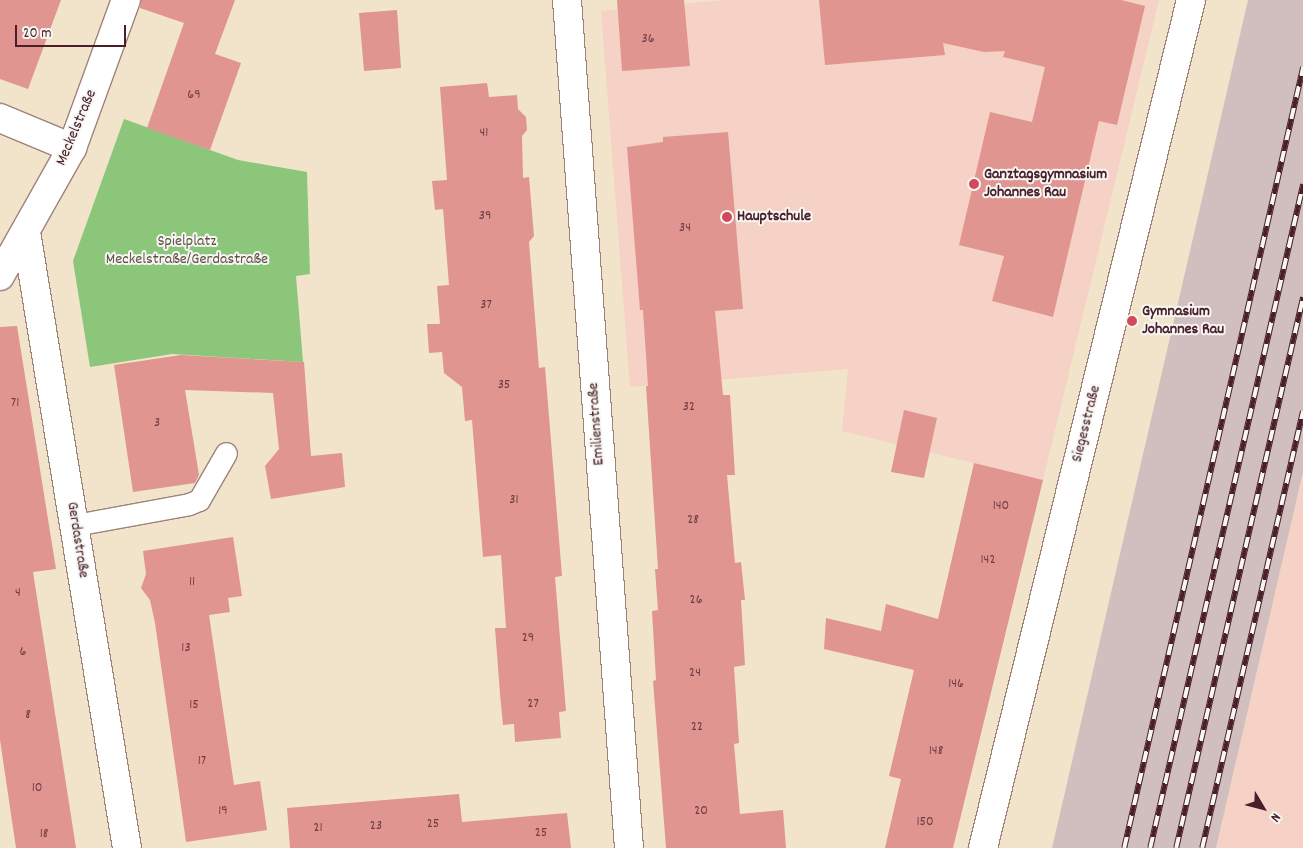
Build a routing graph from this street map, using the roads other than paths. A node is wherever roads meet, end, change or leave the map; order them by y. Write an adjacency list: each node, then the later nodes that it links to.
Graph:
1 (126, 0): 5 (street, Meckelstraße)
2 (567, 0): 11 (street, Emilienstraße)
3 (1191, 0): 12 (street, Siegesstraße)
4 (0, 118): 5 (street)
5 (72, 148): 6 (street, Meckelstraße)
6 (26, 232): 7 (street, Meckelstraße); 9 (street, Gerdastraße)
7 (0, 276)
8 (226, 453): 9 (lane)
9 (74, 525): 10 (street, Gerdastraße)
10 (127, 848)
11 (629, 848)
12 (983, 848)

